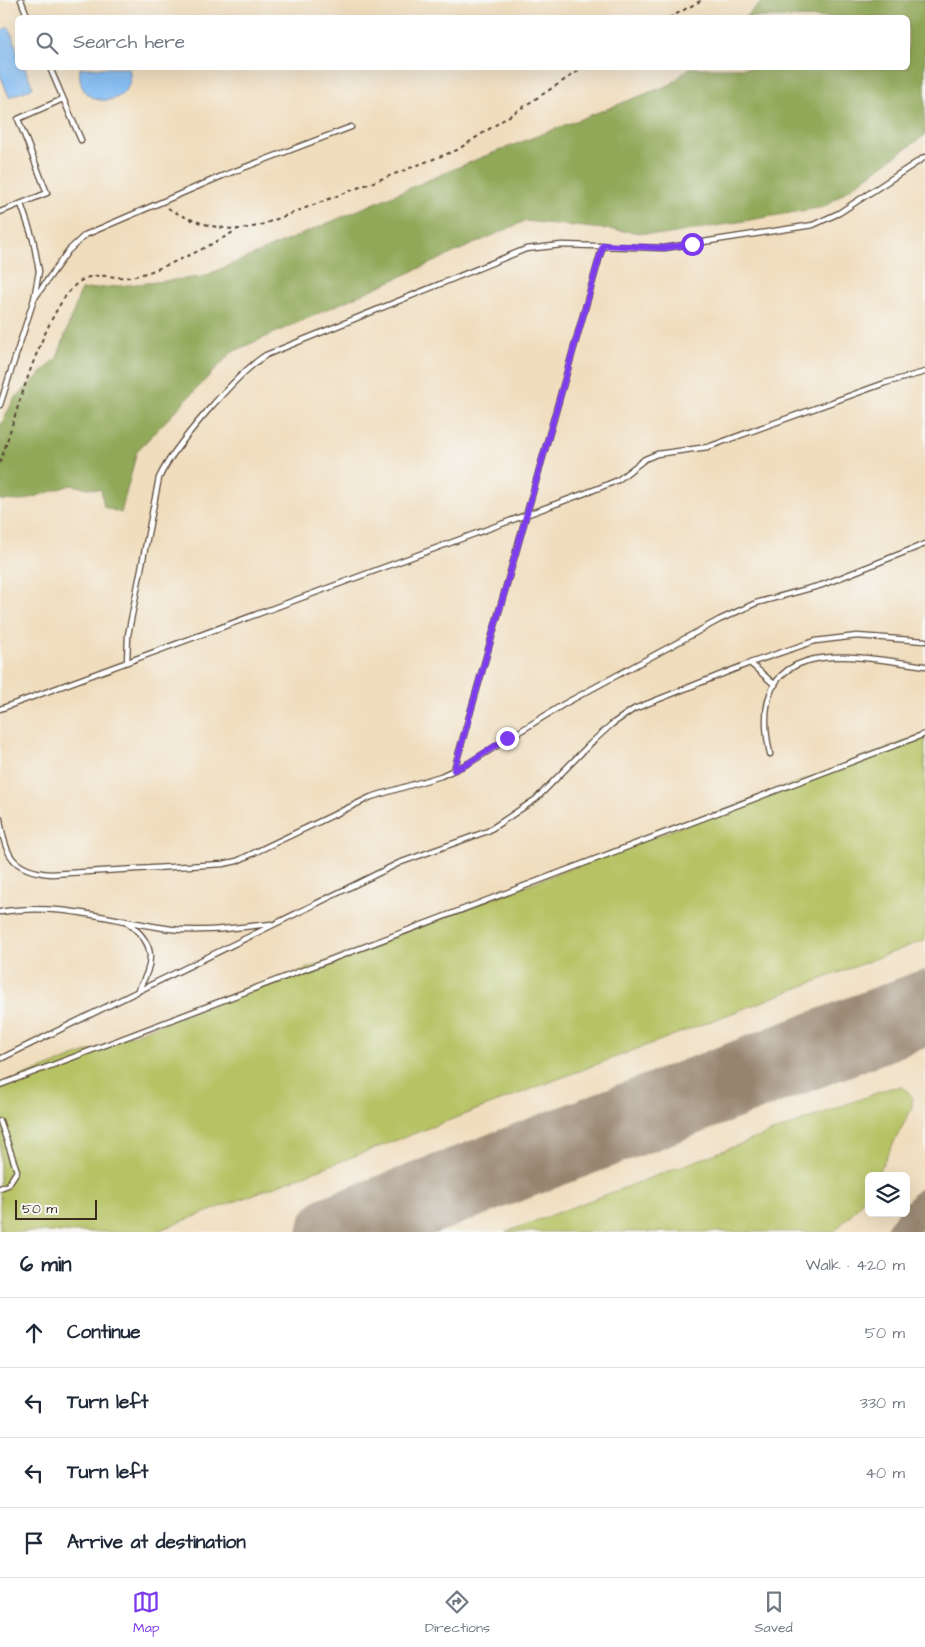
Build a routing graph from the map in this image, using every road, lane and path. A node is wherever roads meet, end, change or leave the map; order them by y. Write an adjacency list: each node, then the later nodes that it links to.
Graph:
1 (21, 0): 3 (lane)
2 (702, 0): 4 (path)
3 (27, 15)
4 (674, 15)
5 (51, 70): 7 (lane)
6 (580, 70): 14 (path)
7 (63, 99): 9 (lane); 12 (lane)
8 (351, 127): 11 (lane)
9 (81, 140)
10 (925, 157): 15 (lane)
11 (160, 202): 14 (path); 16 (lane)
12 (21, 204): 13 (lane); 16 (lane)
13 (0, 212)
14 (238, 229): 19 (path)
15 (603, 245): 20 (lane); 23 (lane)
16 (34, 299): 18 (lane)
17 (925, 372): 20 (lane)
18 (0, 405)
19 (0, 463)
20 (525, 515): 23 (lane); 30 (lane)
21 (925, 544): 30 (lane)
22 (925, 641): 24 (lane)
23 (127, 662): 27 (lane)
24 (750, 664): 26 (lane); 34 (lane)
25 (925, 666): 26 (lane)
26 (775, 685): 29 (lane)
27 (0, 709)
28 (925, 734): 37 (lane)
29 (770, 754)
30 (454, 770): 31 (lane)
31 (0, 819)
32 (0, 912): 33 (lane)
33 (124, 920): 34 (lane); 35 (lane)
34 (276, 924): 35 (lane)
35 (138, 991): 36 (lane)
36 (0, 1059)
37 (0, 1085)
38 (0, 1121): 39 (lane)
39 (0, 1188)

